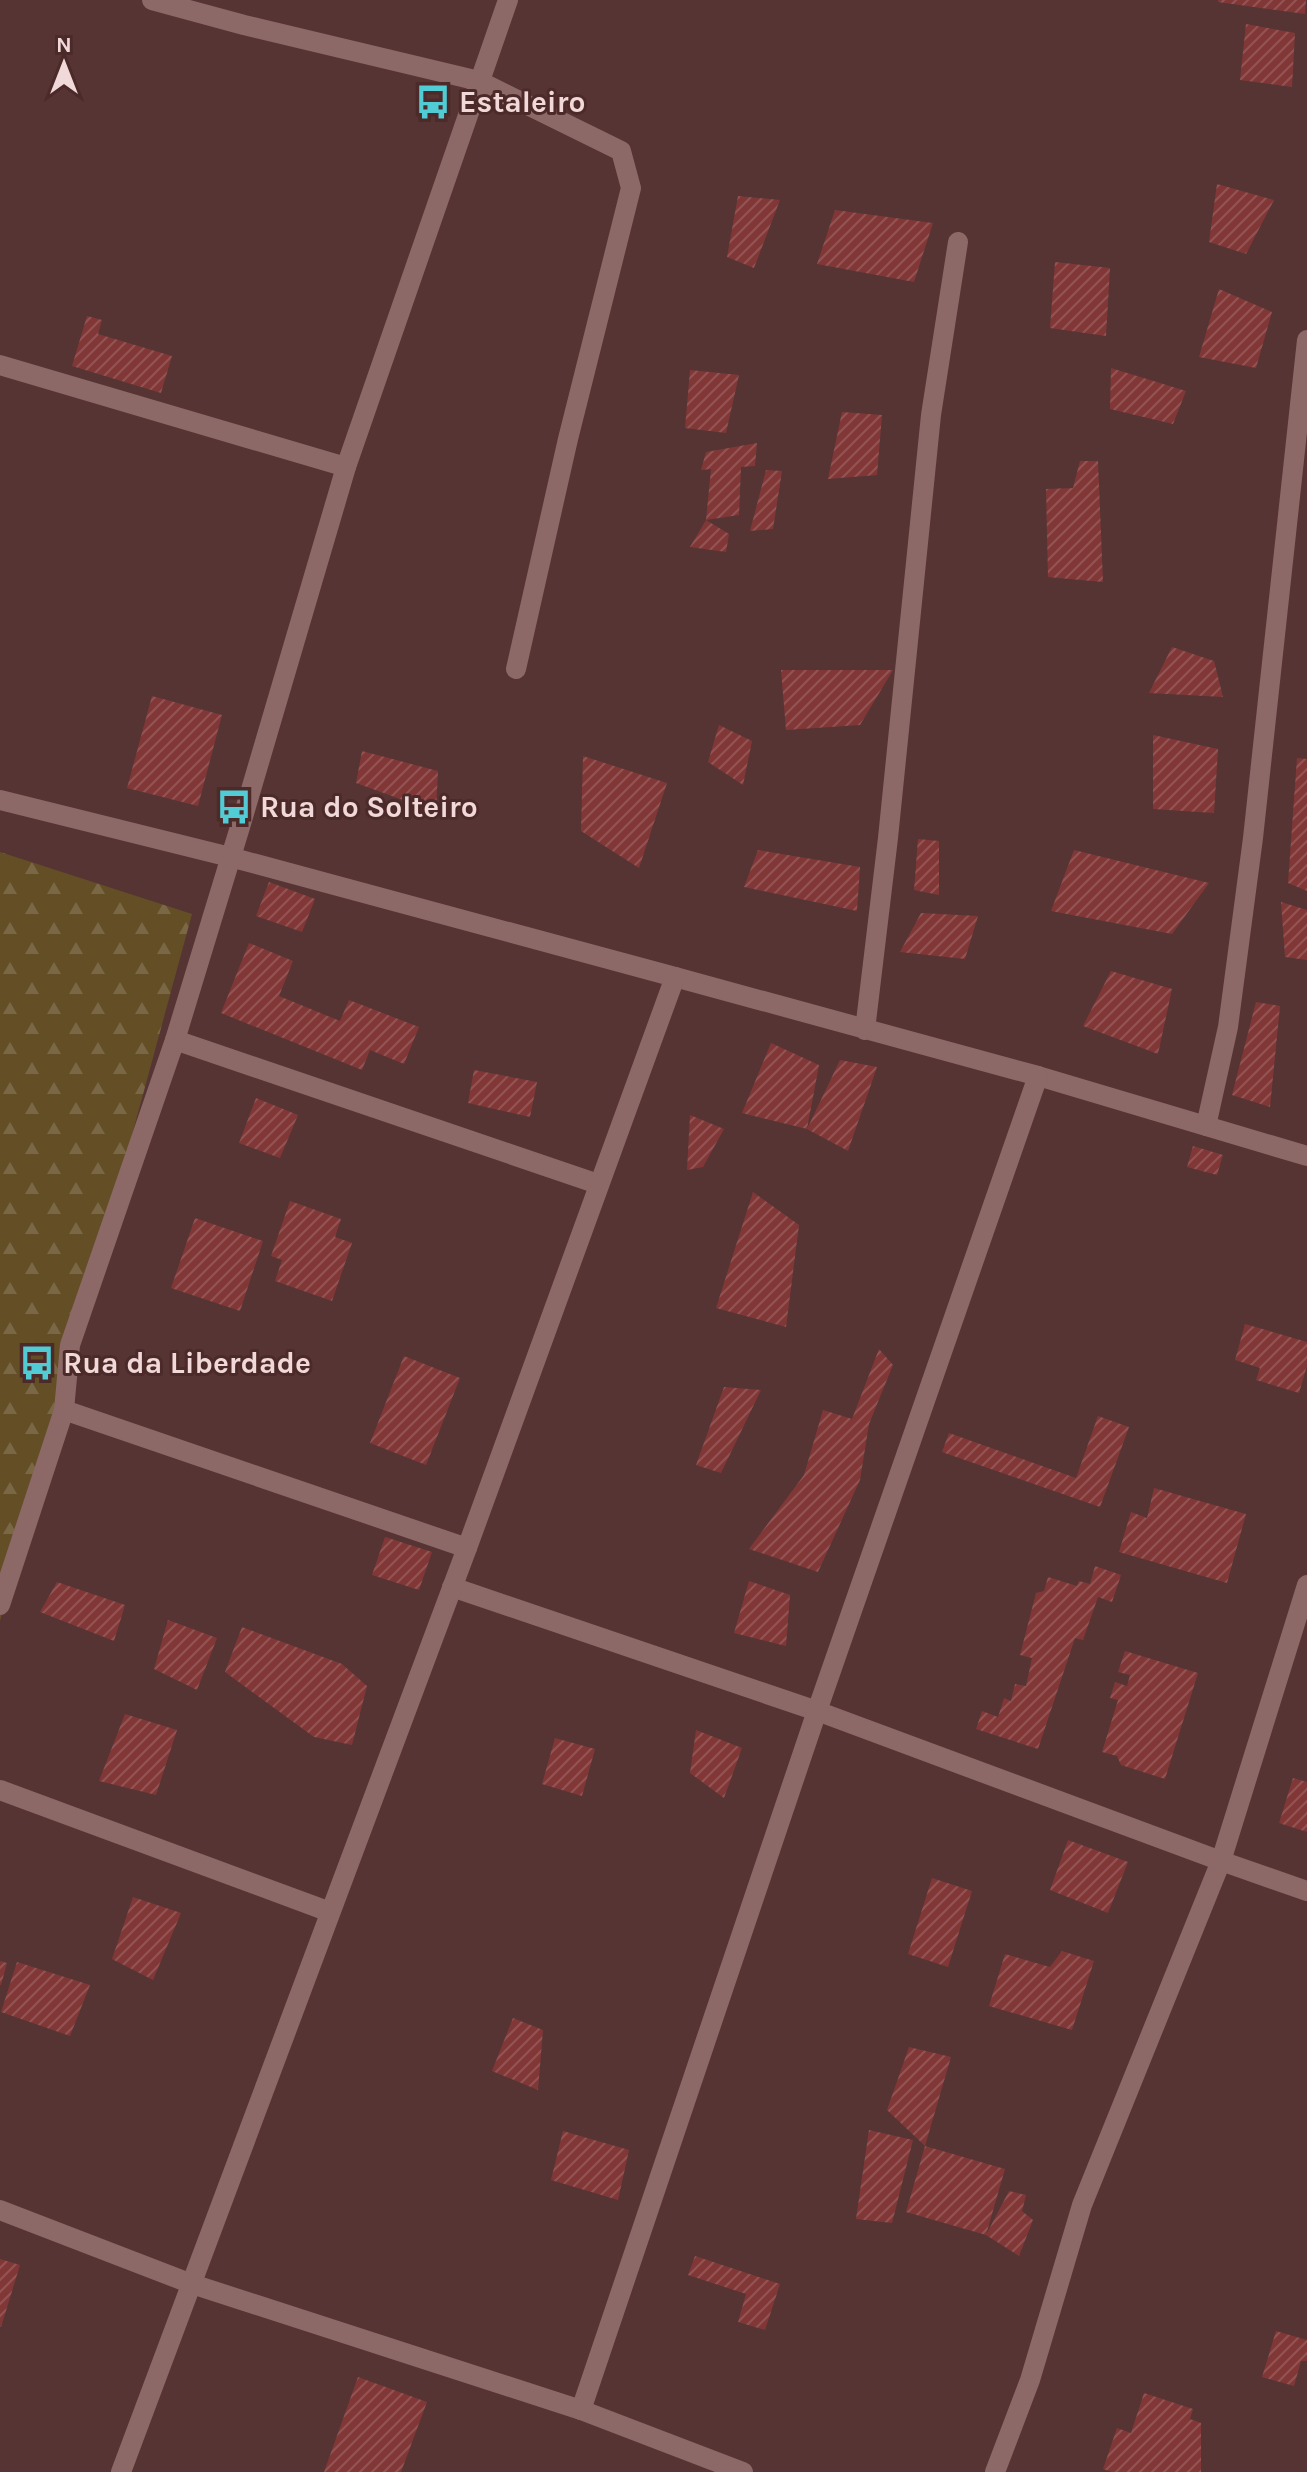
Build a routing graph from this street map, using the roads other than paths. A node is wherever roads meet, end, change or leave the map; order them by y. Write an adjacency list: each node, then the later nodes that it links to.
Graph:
1 (152, 0): 3 (street)
2 (508, 0): 3 (street)
3 (479, 81): 7 (street); 8 (street)
4 (958, 242): 12 (street)
5 (1307, 340): 15 (street)
6 (0, 365): 7 (street)
7 (346, 467): 10 (street)
8 (516, 669)
9 (0, 800): 10 (street)
10 (230, 857): 11 (street); 13 (street)
11 (675, 977): 12 (street); 17 (street)
12 (865, 1030): 14 (street)
13 (175, 1040): 17 (street); 18 (street)
14 (1038, 1076): 15 (street); 23 (street)
15 (1206, 1126): 16 (street)
16 (1307, 1156)
17 (598, 1184): 19 (street)
18 (64, 1410): 19 (street); 22 (street)
19 (467, 1548): 21 (street)
20 (1307, 1585): 25 (street)
21 (452, 1587): 23 (street); 27 (street)
22 (0, 1605)
23 (817, 1711): 25 (street); 30 (street)
24 (0, 1790): 27 (street)
25 (1221, 1861): 26 (street); 33 (street)
26 (1307, 1891)
27 (330, 1912): 29 (street)
28 (0, 2210): 29 (street)
29 (192, 2284): 30 (street); 31 (street)
30 (581, 2410): 32 (street)
31 (121, 2472)
32 (743, 2472)
33 (995, 2472)

